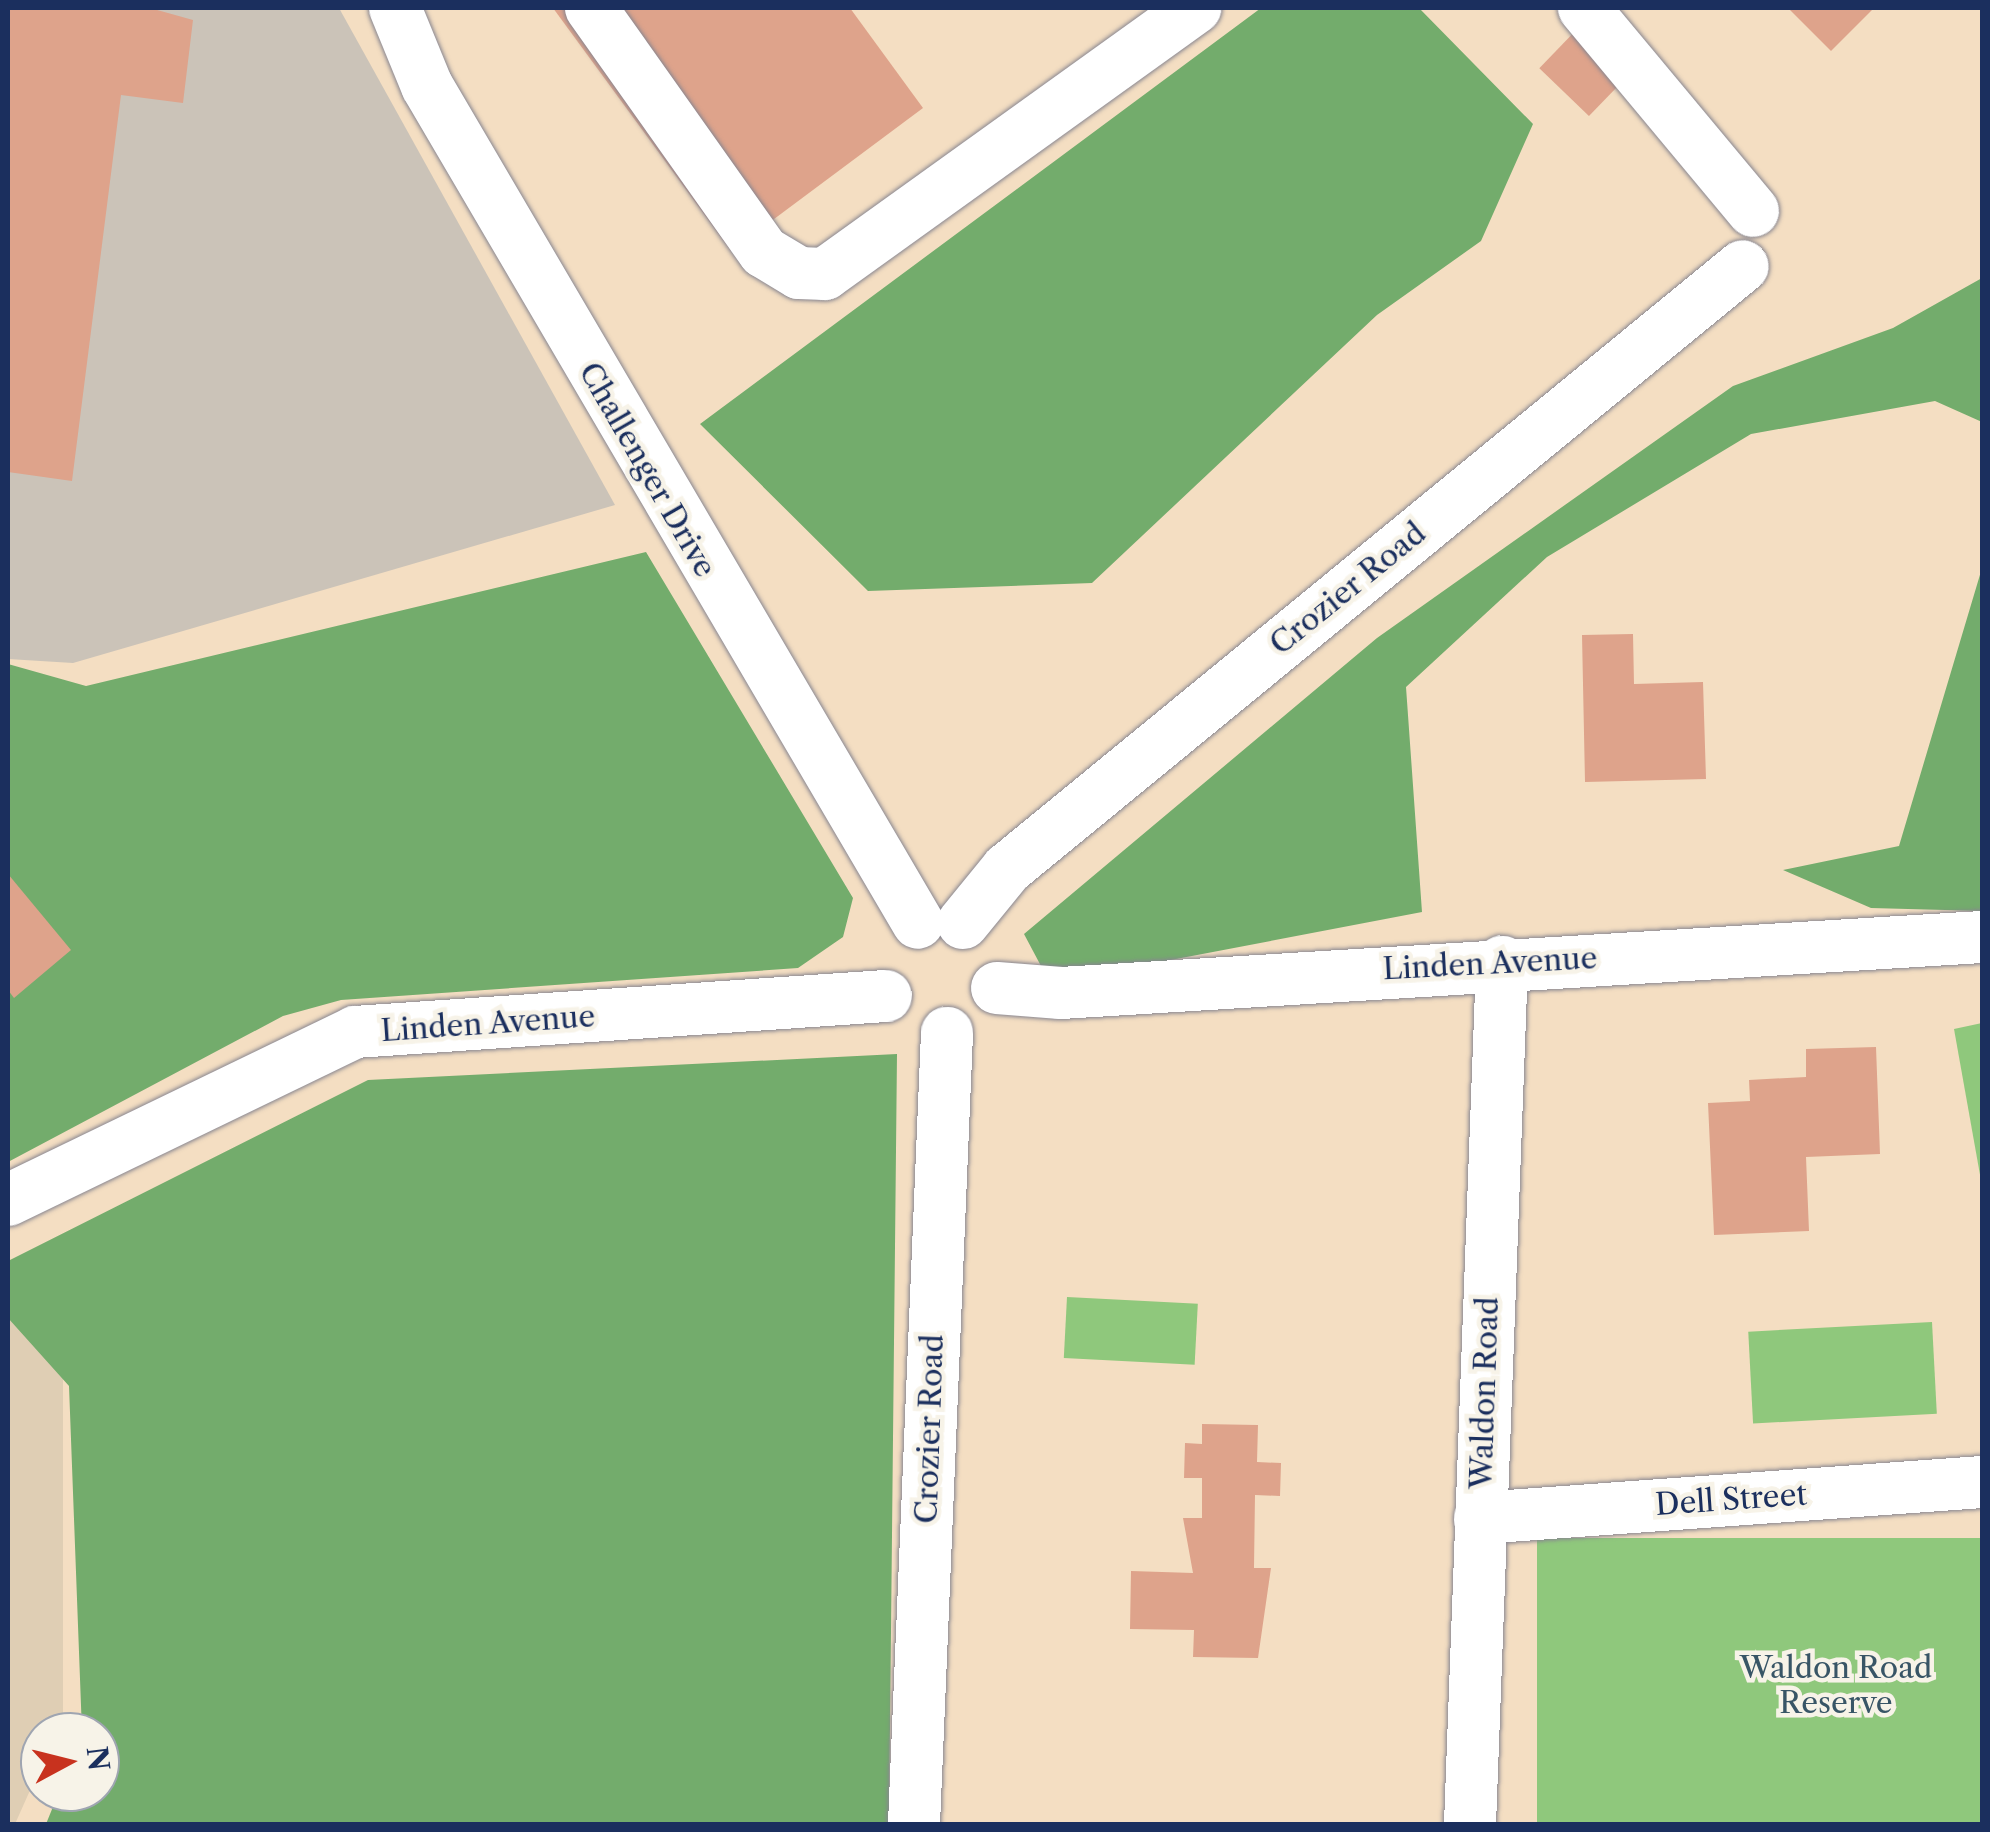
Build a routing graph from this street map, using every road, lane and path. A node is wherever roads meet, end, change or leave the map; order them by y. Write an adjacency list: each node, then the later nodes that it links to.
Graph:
1 (394, 8): 7 (street, Challenger Drive)
2 (591, 8): 3 (street)
3 (1195, 8)
4 (1584, 8): 5 (street)
5 (1753, 211)
6 (1743, 266): 7 (street, Crozier Road)
7 (940, 923): 10 (street); 11 (street)
8 (1982, 937): 9 (street, Linden Avenue)
9 (1502, 962): 10 (street, Linden Avenue); 15 (street, Waldon Road)
10 (997, 988): 12 (street)
11 (886, 996): 12 (street); 13 (street, Linden Avenue)
12 (947, 1034): 16 (street, Crozier Road)
13 (8, 1200)
14 (1982, 1482): 15 (street, Dell Street)
15 (1480, 1518): 17 (street, Waldon Road)
16 (914, 1824)
17 (1470, 1824)

